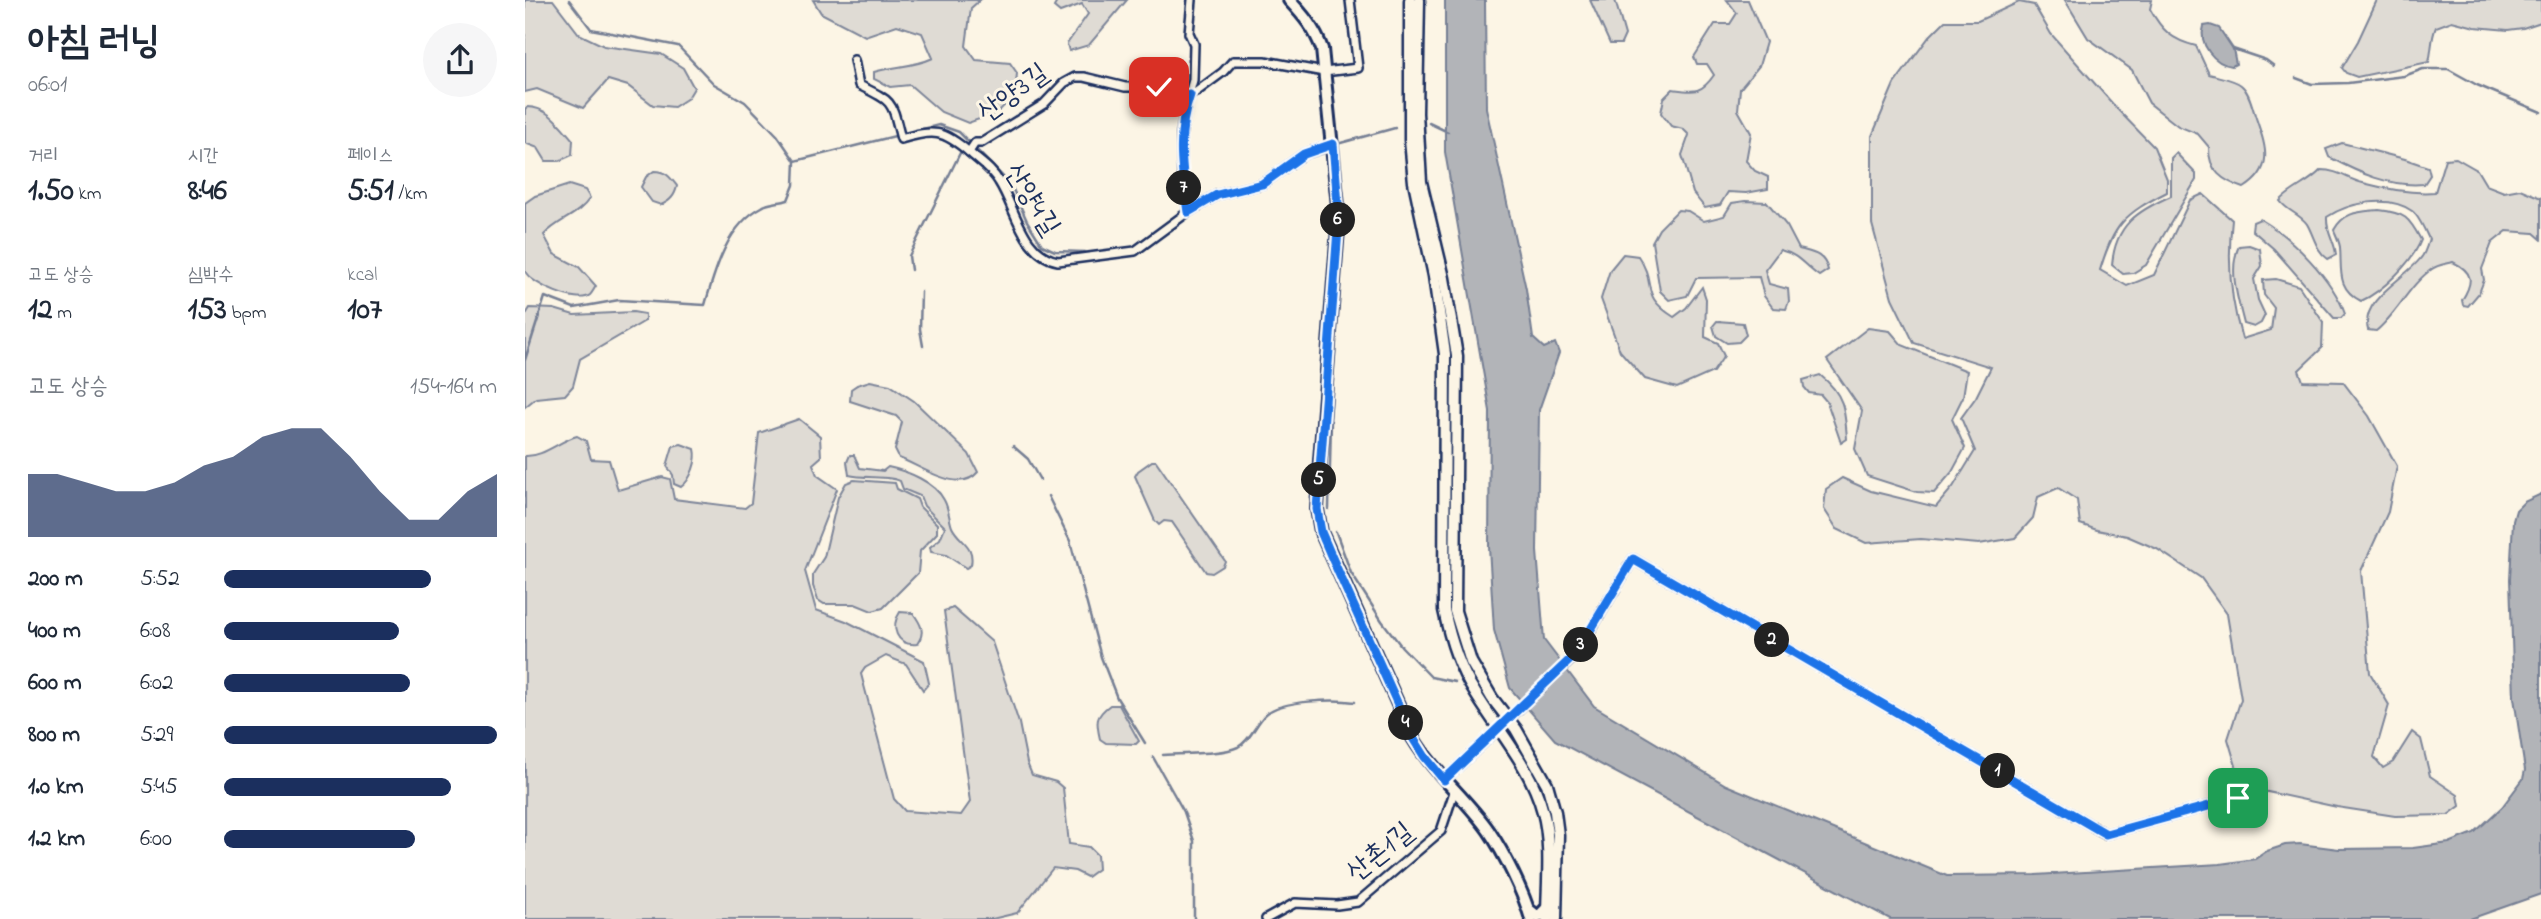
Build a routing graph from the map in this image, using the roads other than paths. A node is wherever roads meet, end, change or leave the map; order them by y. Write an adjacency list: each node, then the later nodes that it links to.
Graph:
1 (1192, 0): 8 (street)
2 (1289, 0): 7 (main road)
3 (1350, 0): 7 (street)
4 (1410, 0): 13 (street)
5 (1419, 0): 12 (street)
6 (854, 60): 10 (street, 산양4길)
7 (1324, 72): 8 (street); 9 (main road)
8 (1190, 95): 10 (street, 산양3길); 11 (street)
9 (1333, 144): 11 (street, 산양4길); 14 (main road)
10 (969, 152): 11 (street, 산양4길)
11 (1188, 212)
12 (1512, 715): 13 (street); 16 (street); 20 (street)
13 (1499, 727): 14 (street); 18 (street)
14 (1444, 780): 15 (main road)
15 (1454, 792): 17 (main road); 19 (street, 산촌1길)
16 (2238, 798)
17 (1530, 914): 18 (main road)
18 (1547, 914)
19 (1266, 919)
20 (1556, 919)

